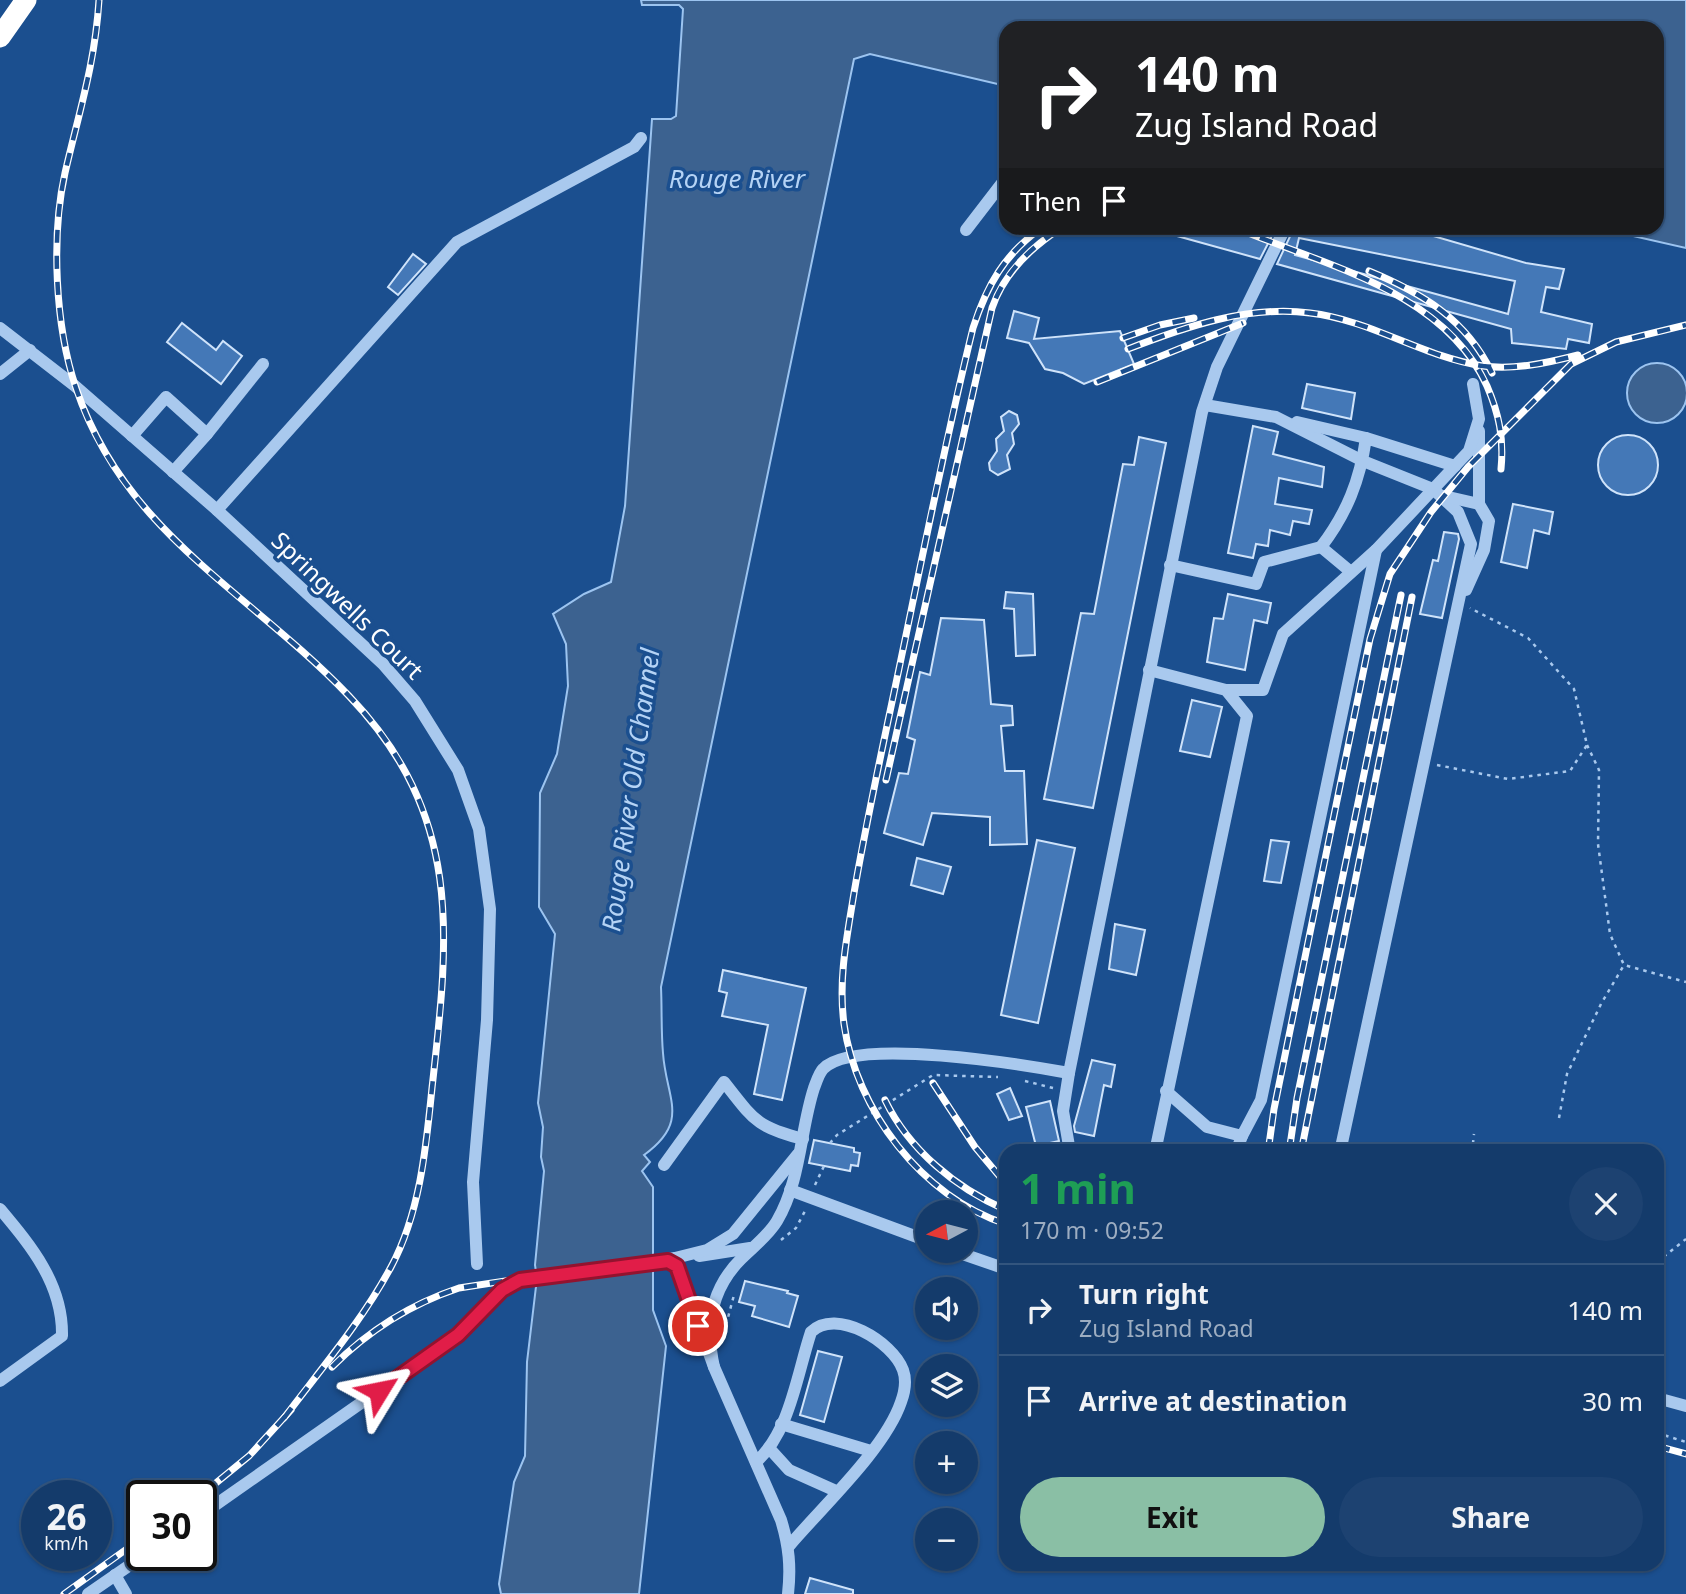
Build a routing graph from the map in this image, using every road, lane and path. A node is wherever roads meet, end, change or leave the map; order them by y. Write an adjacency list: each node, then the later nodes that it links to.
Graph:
1 (26, 0): 2 (highway)
2 (0, 37)
3 (641, 138): 23 (street)
4 (999, 187): 5 (street)
5 (966, 230)
6 (1282, 235): 12 (street)
7 (0, 328): 8 (street, Springwells Court)
8 (30, 351): 10 (street); 16 (street, Springwells Court)
9 (263, 364): 15 (street)
10 (0, 374)
11 (1473, 384): 14 (street)
12 (1205, 405): 13 (street); 26 (street)
13 (1276, 417): 17 (street); 18 (street)
14 (1479, 419): 19 (street); 22 (street)
15 (207, 434): 16 (street); 20 (street)
16 (132, 436): 20 (street, Springwells Court)
17 (1366, 438): 18 (street); 19 (street)
18 (1363, 461): 21 (street); 24 (street)
19 (1455, 466): 21 (street)
20 (173, 472): 23 (street, Springwells Court)
21 (1438, 493): 22 (street); 25 (street); 28 (street)
22 (1479, 503): 28 (street)
23 (216, 510): 62 (street, Springwells Court)
24 (1321, 547): 26 (street); 27 (street)
25 (1376, 550): 27 (street); 42 (street)
26 (1170, 565): 29 (street)
27 (1351, 572): 30 (street)
28 (1458, 609): 31 (path); 32 (street)
29 (1149, 670): 30 (street); 35 (street)
30 (1226, 690): 39 (street)
31 (1587, 745): 32 (path); 33 (path)
32 (1423, 762): 48 (street)
33 (1625, 965): 34 (path); 40 (path)
34 (1686, 982)
35 (1069, 1073): 38 (street); 44 (street)
36 (1004, 1077): 43 (path)
37 (1023, 1081): 38 (path)
38 (1066, 1089): 45 (street)
39 (1166, 1091): 42 (street); 46 (street)
40 (1559, 1118)
41 (1474, 1134): 49 (path)
42 (1242, 1136): 47 (street)
43 (830, 1143)
44 (802, 1144): 50 (street); 52 (street); 60 (street)
45 (1069, 1144)
46 (1157, 1144)
47 (1240, 1144)
48 (1342, 1144)
49 (1473, 1144)
50 (664, 1165)
51 (824, 1166): 53 (path)
52 (790, 1191): 53 (street); 58 (street)
53 (811, 1196): 55 (street); 57 (path)
54 (0, 1209): 67 (street)
55 (915, 1236)
56 (1686, 1239): 59 (path)
57 (778, 1243)
58 (754, 1247): 60 (street); 66 (street)
59 (1664, 1256)
60 (669, 1259): 66 (street); 77 (street)
61 (978, 1259): 63 (street)
62 (477, 1264)
63 (999, 1267)
64 (736, 1288): 65 (path)
65 (724, 1332)
66 (714, 1367): 75 (street)
67 (0, 1381)
68 (1664, 1400): 69 (street)
69 (1686, 1406)
70 (781, 1424): 73 (street); 74 (street); 74 (street)
71 (1664, 1435): 72 (path)
72 (1686, 1442)
73 (769, 1448): 75 (street); 76 (street)
74 (870, 1451): 76 (street)
75 (756, 1462): 78 (street)
76 (836, 1491): 78 (street)
77 (217, 1504)
78 (789, 1546): 83 (street)
79 (126, 1568): 80 (street)
80 (115, 1575): 81 (street); 82 (street)
81 (88, 1594)
82 (126, 1594)
83 (788, 1594)

